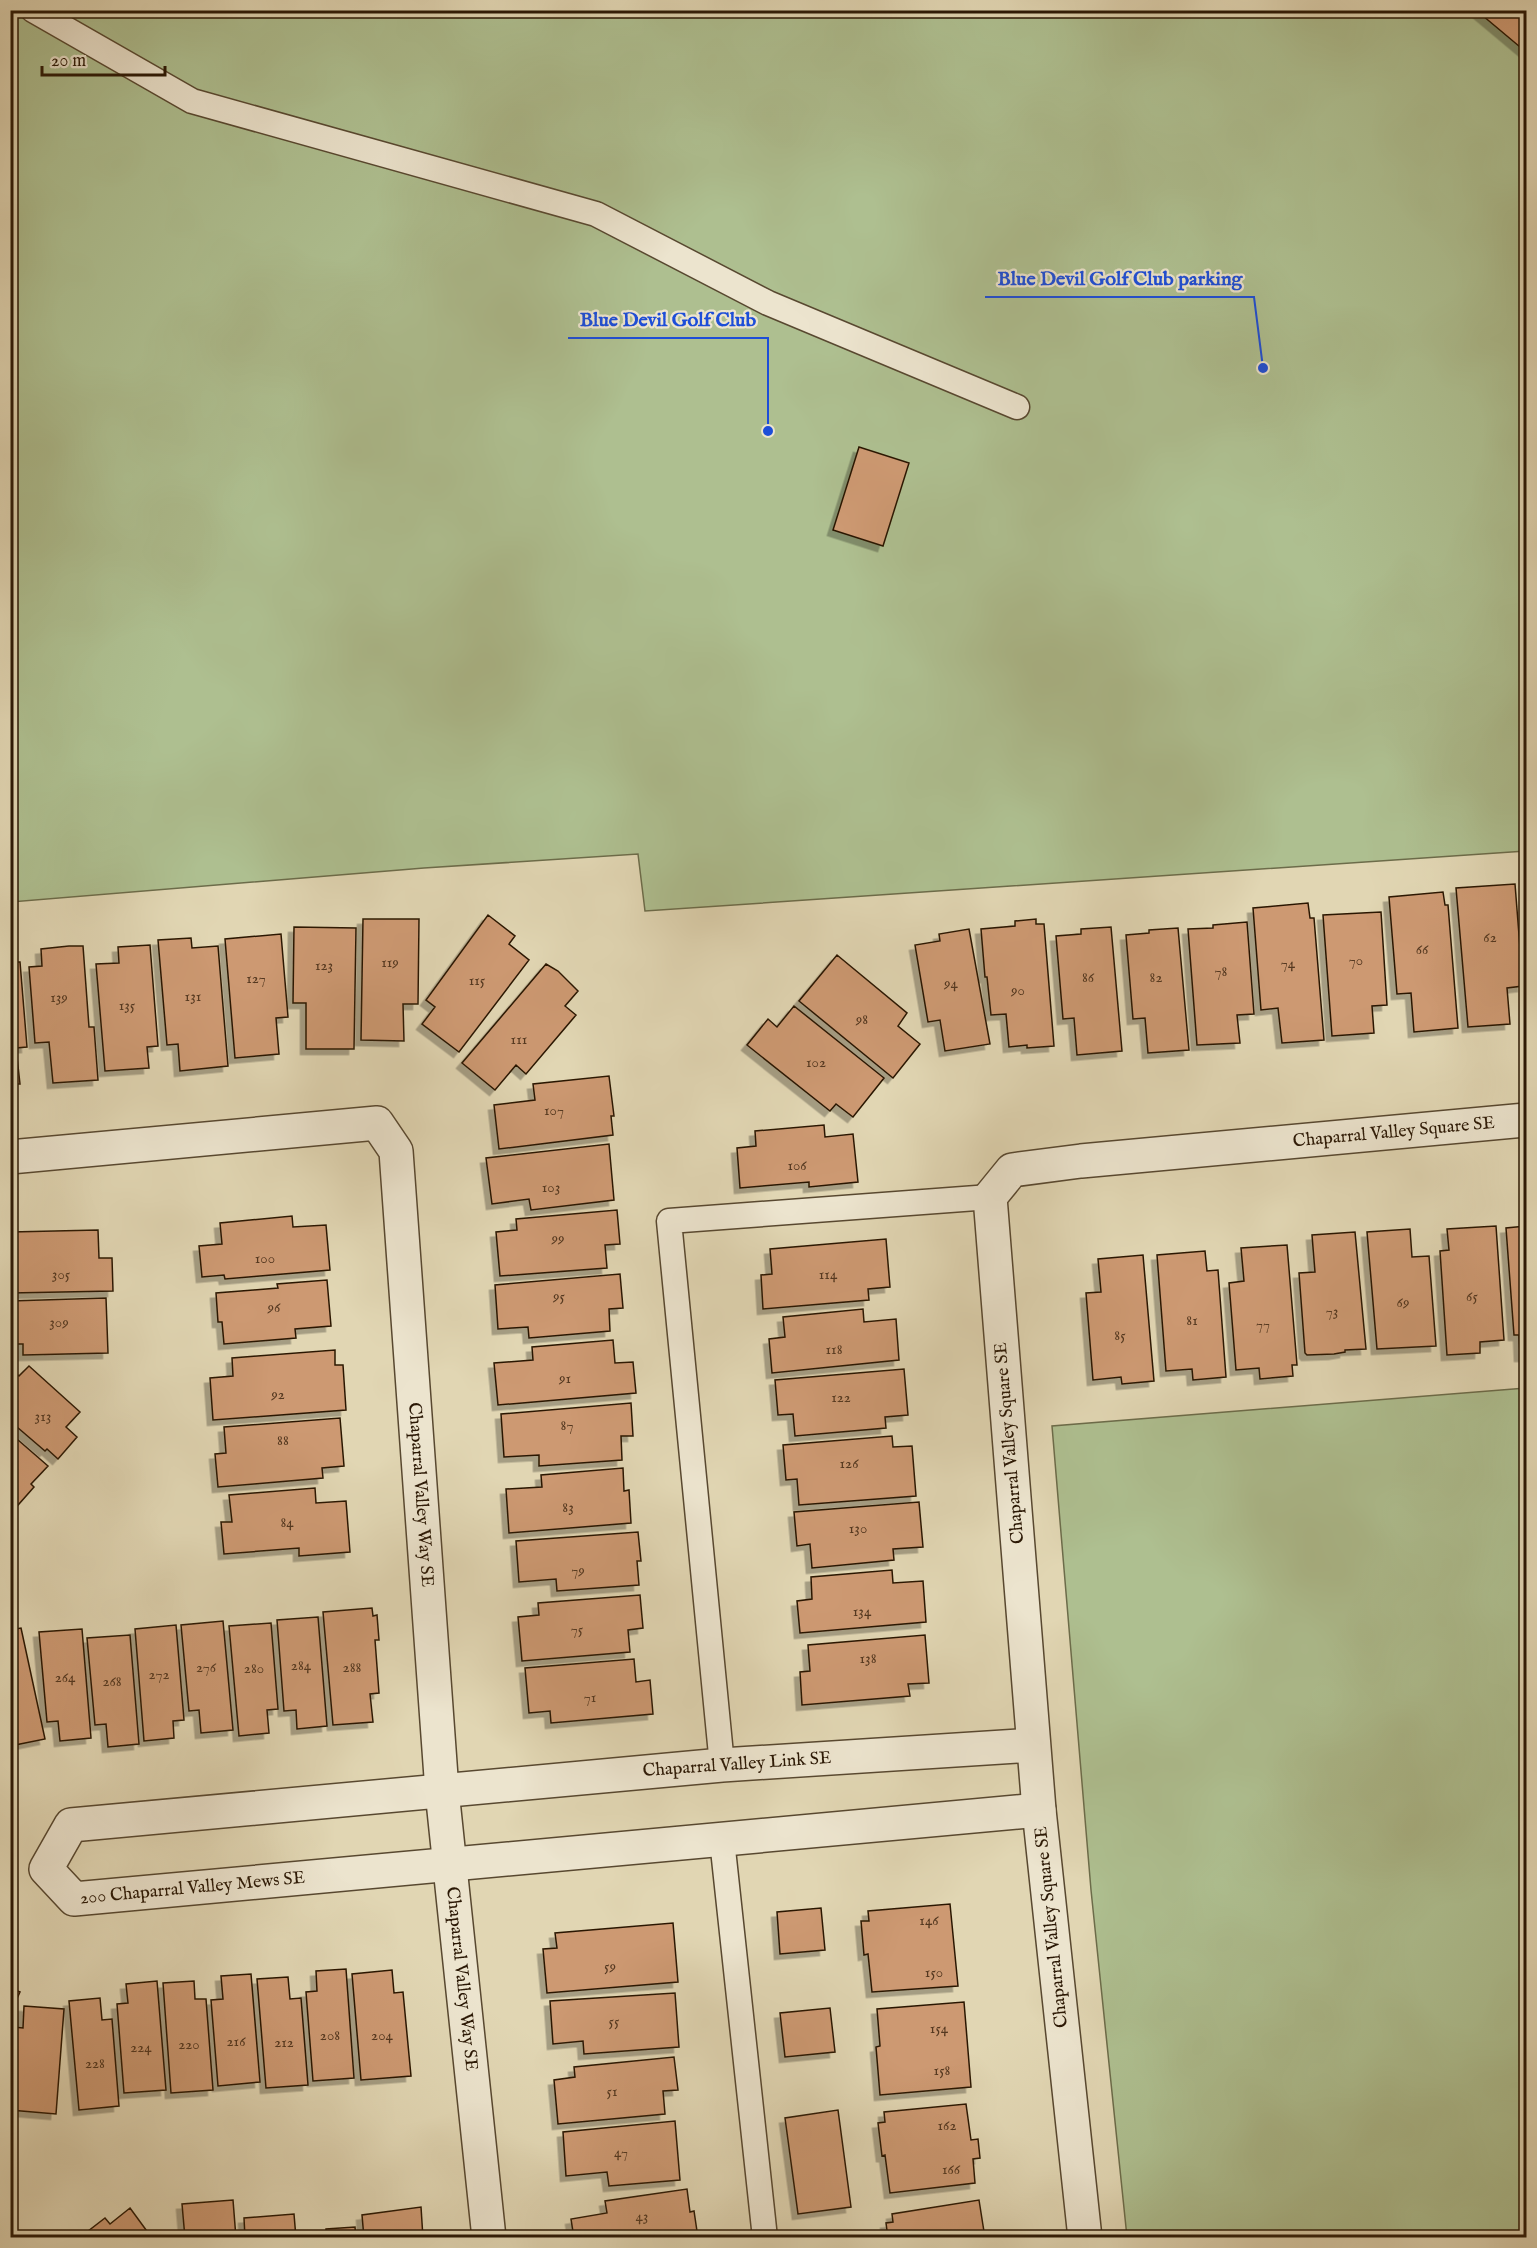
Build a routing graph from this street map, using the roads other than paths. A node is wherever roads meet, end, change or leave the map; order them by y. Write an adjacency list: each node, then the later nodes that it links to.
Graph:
1 (33, 10): 2 (lane)
2 (1017, 407)
3 (1527, 1120): 5 (street, Chaparral Valley Square SE)
4 (10, 1157): 8 (street, Chaparral Valley Way SE)
5 (990, 1197): 6 (street, Chaparral Valley Square SE); 7 (lane)
6 (1033, 1745): 7 (street, Chaparral Valley Link SE); 9 (street, Chaparral Valley Square SE)
7 (722, 1765): 8 (street, Chaparral Valley Link SE)
8 (442, 1791): 11 (street, Chaparral Valley Way SE); 11 (street, 200 Chaparral Valley Mews SE)
9 (1039, 1810): 10 (street); 14 (street, Chaparral Valley Square SE)
10 (722, 1840): 11 (street); 13 (lane)
11 (449, 1866): 12 (street, Chaparral Valley Way SE)
12 (489, 2238)
13 (765, 2238)
14 (1085, 2238)

